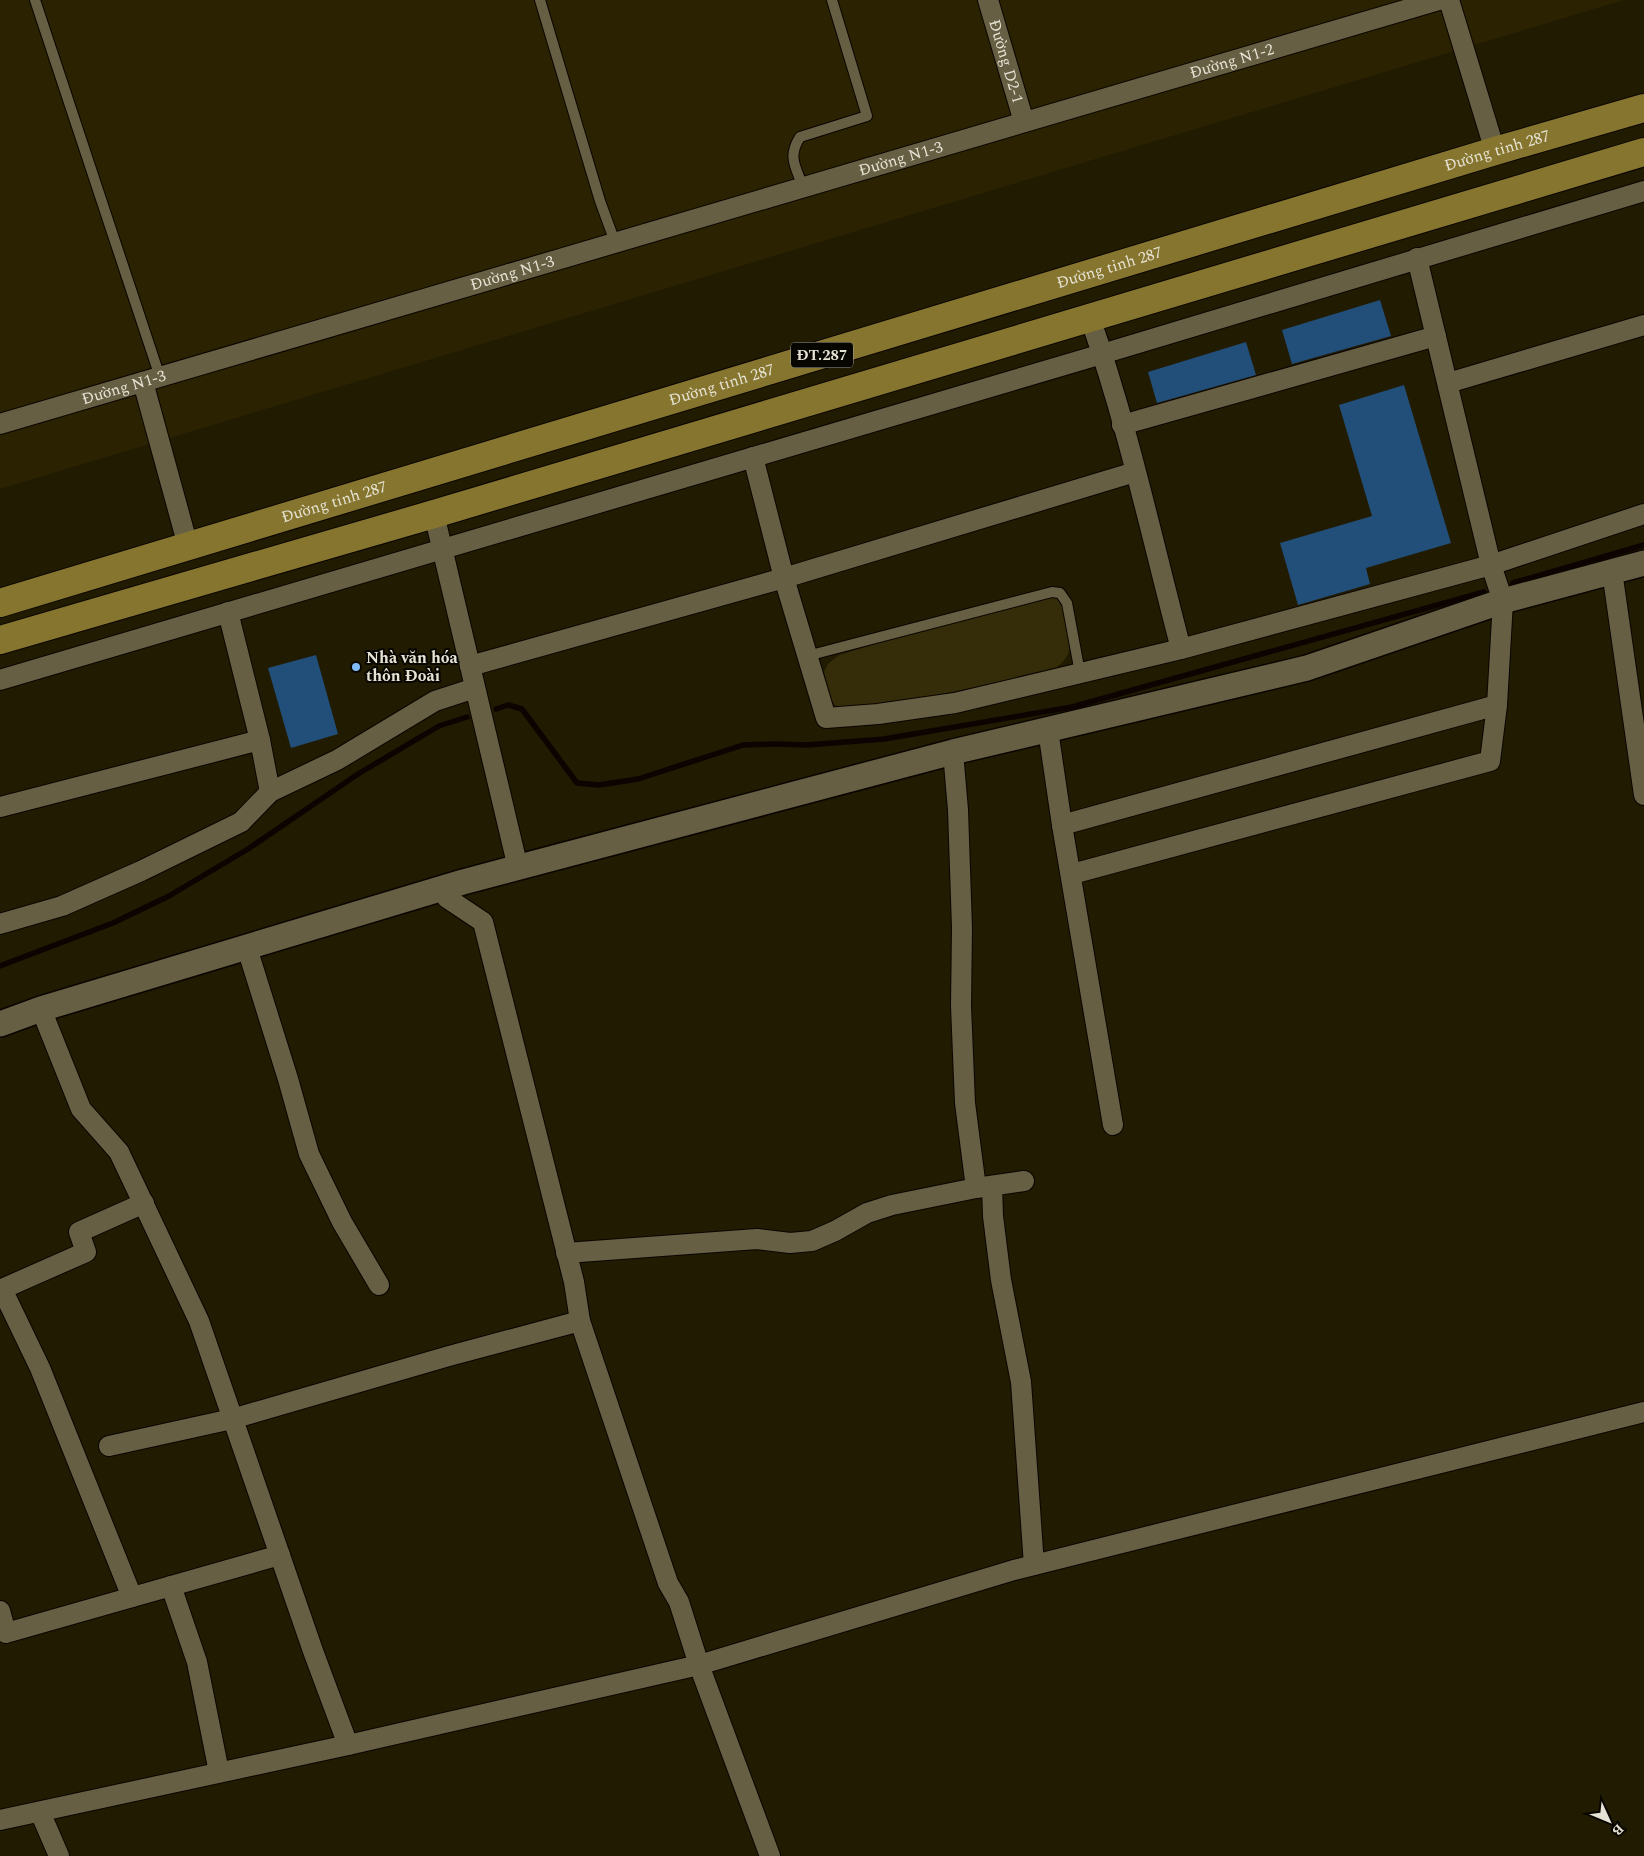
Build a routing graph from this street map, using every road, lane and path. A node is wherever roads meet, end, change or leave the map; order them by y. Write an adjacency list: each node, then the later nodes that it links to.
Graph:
1 (35, 0): 21 (lane)
2 (540, 0): 15 (lane)
3 (832, 0): 12 (lane)
4 (988, 0): 8 (street, Đường D2-1)
5 (1439, 0): 8 (street, Đường N1-2)
6 (1449, 0): 9 (street)
7 (1644, 108): 9 (main road, Đường tỉnh 287 / ĐT.287)
8 (1024, 122): 12 (street, Đường N1-3)
9 (1496, 151): 11 (main road, Đường tỉnh 287 / ĐT.287)
10 (1644, 152): 14 (main road, ĐT.287)
11 (1400, 181): 14 (main road); 29 (main road, Đường tỉnh 287 / ĐT.287)
12 (802, 188): 15 (street, Đường N1-3)
13 (1644, 191): 16 (street)
14 (1412, 220): 17 (main road, ĐT.287)
15 (615, 242): 21 (street, Đường N1-3)
16 (1417, 258): 19 (street); 20 (street)
17 (1090, 318): 20 (street); 27 (main road, ĐT.287)
18 (1644, 325): 22 (street)
19 (1436, 336): 22 (street); 24 (street)
20 (1102, 354): 24 (street); 25 (street)
21 (151, 379): 23 (street, Đường N1-3); 29 (street)
22 (1448, 383): 32 (street)
23 (0, 424)
24 (1122, 425): 26 (street)
25 (753, 457): 30 (street); 34 (street)
26 (1135, 472): 34 (street); 39 (street)
27 (434, 514): 30 (street); 38 (main road, ĐT.287)
28 (1644, 514): 32 (street)
29 (188, 546): 36 (main road, Đường tỉnh 287 / ĐT.287)
30 (442, 549): 37 (street); 41 (street)
31 (1644, 563): 33 (street)
32 (1491, 565): 35 (street); 39 (street)
33 (1612, 571): 35 (street); 49 (street)
34 (784, 578): 40 (street); 41 (street)
35 (1503, 601): 45 (street); 46 (street)
36 (0, 603)
37 (228, 612): 43 (street); 47 (street)
38 (0, 640)
39 (1181, 649): 42 (street)
40 (807, 656): 42 (street); 42 (lane)
41 (470, 666): 44 (street)
42 (1080, 673)
43 (0, 680)
44 (475, 688): 50 (street); 53 (street)
45 (1497, 705): 52 (street); 54 (street)
46 (1048, 730): 48 (street); 52 (street)
47 (260, 740): 50 (street); 51 (street)
48 (952, 752): 53 (street); 62 (street)
49 (1643, 786)
50 (270, 792): 56 (street)
51 (0, 807)
52 (1062, 826): 54 (street)
53 (518, 868): 55 (street)
54 (1072, 874): 60 (street)
55 (442, 889): 57 (street); 64 (street)
56 (0, 924)
57 (247, 948): 58 (street); 65 (street)
58 (41, 1009): 59 (street); 63 (street)
59 (0, 1024)
60 (1113, 1125)
61 (1024, 1181): 62 (street)
62 (984, 1187): 64 (street); 71 (street)
63 (144, 1203): 68 (street); 73 (street)
64 (566, 1253): 66 (street)
65 (380, 1285)
66 (580, 1321): 68 (street); 75 (street)
67 (1644, 1412): 71 (street)
68 (232, 1419): 69 (street); 70 (street)
69 (109, 1446)
70 (280, 1555): 72 (street); 76 (street)
71 (1034, 1565): 75 (street)
72 (171, 1586): 73 (street); 77 (street)
73 (132, 1597): 74 (street)
74 (0, 1611)
75 (700, 1665): 76 (street); 81 (street)
76 (348, 1745): 77 (street)
77 (219, 1772): 78 (street)
78 (40, 1812): 79 (street); 80 (street)
79 (0, 1820)
80 (58, 1856)
81 (770, 1856)

